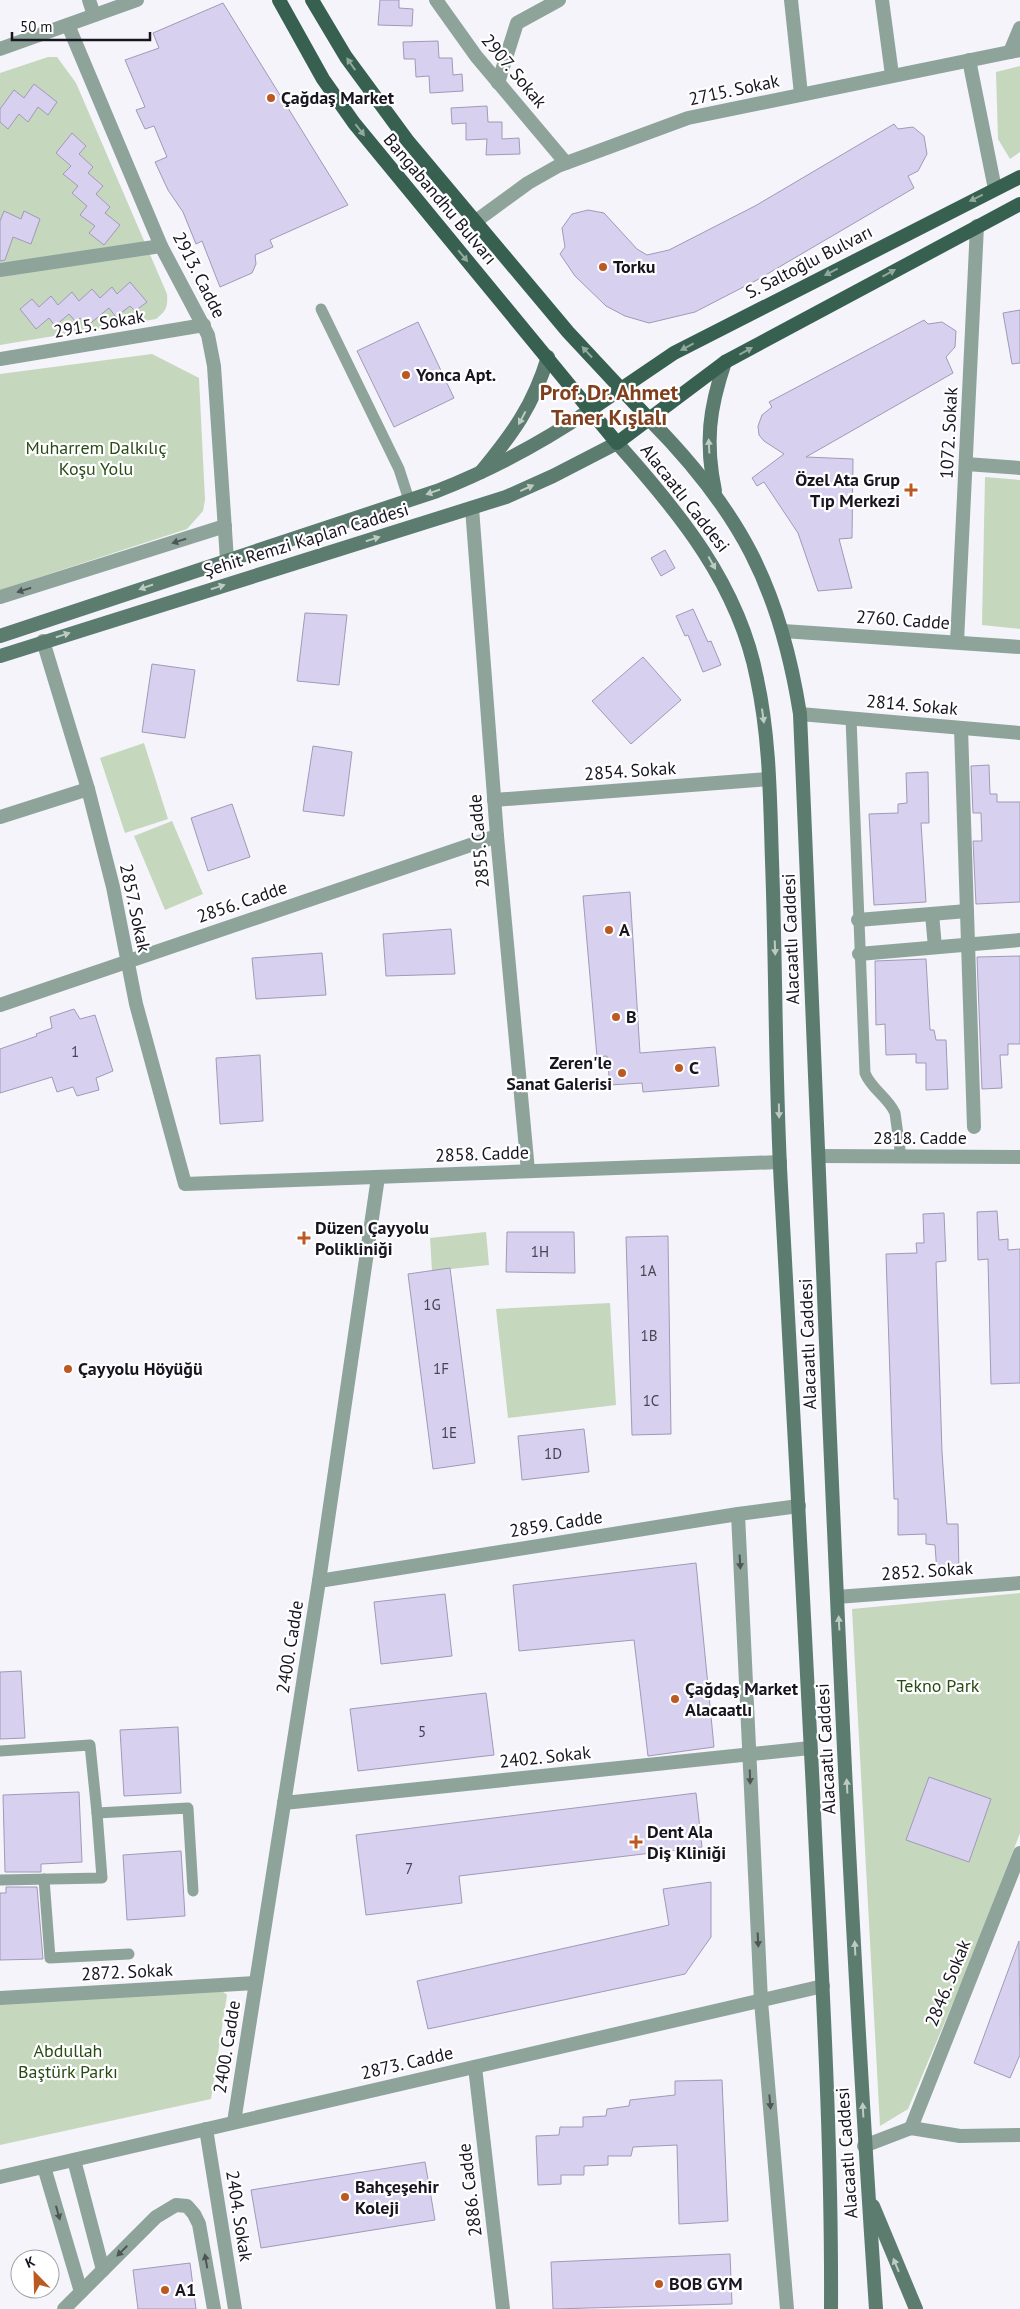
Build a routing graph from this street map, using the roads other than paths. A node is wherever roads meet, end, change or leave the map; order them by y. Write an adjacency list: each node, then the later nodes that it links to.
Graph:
1 (89, 0): 9 (street)
2 (137, 0): 9 (street)
3 (279, 0): 28 (main road, Bangabandhu Bulvarı, one-way to 28)
4 (312, 0): 22 (main road, Bangabandhu Bulvarı, one-way to 4)
5 (436, 0): 16 (street, 2907. Sokak)
6 (559, 0): 16 (street)
7 (791, 0): 17 (street)
8 (882, 0): 15 (street)
9 (94, 15): 10 (street)
10 (68, 24): 12 (street); 24 (street, 2913. Cadde)
11 (1020, 28): 13 (street)
12 (0, 49)
13 (1015, 51): 14 (street, 2715. Sokak)
14 (969, 60): 15 (street, 2715. Sokak); 20 (street)
15 (892, 75): 17 (street, 2715. Sokak)
16 (498, 83): 18 (street, 2907. Sokak)
17 (801, 94): 18 (street, 2715. Sokak)
18 (566, 163): 22 (street, 2715. Sokak)
19 (1020, 177): 20 (main road, S. Saltoğlu Bulvarı)
20 (995, 189): 31 (main road, S. Saltoğlu Bulvarı, one-way to 31)
21 (1020, 204): 23 (main road)
22 (476, 221): 31 (main road, Bangabandhu Bulvarı, one-way to 22)
23 (977, 226): 30 (main road, one-way to 23); 35 (street, 1072. Sokak)
24 (161, 246): 25 (street); 27 (street, 2913. Cadde)
25 (0, 270)
26 (321, 309): 39 (lane)
27 (204, 326): 29 (street, 2915. Sokak); 41 (street, 2913. Cadde)
28 (548, 357): 32 (main road, Bangabandhu Bulvarı); 37 (main road, one-way to 37)
29 (0, 359)
30 (725, 362): 33 (main road); 38 (main road, one-way to 30)
31 (620, 388): 32 (main road, S. Saltoğlu Bulvarı); 33 (main road, Bangabandhu Bulvarı)
32 (590, 410): 34 (main road, Bangabandhu Bulvarı); 37 (main road, Şehit Remzi Kaplan Caddesi)
33 (650, 420): 34 (main road); 38 (main road, Alacaatlı Caddesi)
34 (617, 443): 40 (main road, Şehit Remzi Kaplan Caddesi, one-way to 34); 54 (main road, Alacaatlı Caddesi, one-way to 54)
35 (966, 464): 36 (street); 47 (street, 1072. Sokak)
36 (1020, 468)
37 (479, 475): 39 (main road, Şehit Remzi Kaplan Caddesi, one-way to 39)
38 (716, 494): 44 (main road, Alacaatlı Caddesi)
39 (409, 500): 42 (main road, Şehit Remzi Kaplan Caddesi)
40 (472, 508): 46 (main road, Şehit Remzi Kaplan Caddesi, one-way to 40); 56 (street, 2855. Cadde)
41 (225, 526): 42 (street, 2913. Cadde); 43 (street, one-way to 43)
42 (227, 560): 45 (main road, Şehit Remzi Kaplan Caddesi, one-way to 45)
43 (0, 597)
44 (783, 631): 47 (street, 2760. Cadde); 50 (main road, Alacaatlı Caddesi)
45 (0, 636)
46 (43, 641): 49 (main road, Şehit Remzi Kaplan Caddesi); 55 (street, 2857. Sokak)
47 (957, 642): 48 (street, 2760. Cadde)
48 (1020, 647)
49 (0, 656)
50 (800, 714): 51 (street, 2814. Sokak); 69 (main road, Alacaatlı Caddesi)
51 (851, 718): 52 (street, 2814. Sokak); 61 (lane)
52 (961, 728): 53 (street, 2814. Sokak); 59 (street)
53 (1020, 733)
54 (769, 779): 56 (street, 2854. Sokak); 72 (main road, Alacaatlı Caddesi, one-way to 72)
55 (88, 789): 57 (street); 66 (street, 2857. Sokak)
56 (494, 800): 58 (street, 2855. Cadde)
57 (0, 817)
58 (497, 836): 66 (street, 2856. Cadde); 73 (street, 2855. Cadde)
59 (967, 911): 60 (street); 63 (street)
60 (932, 914): 61 (street); 64 (street)
61 (858, 920): 65 (lane)
62 (1020, 940): 63 (street)
63 (968, 944): 64 (street); 68 (street)
64 (935, 948): 65 (street)
65 (859, 954): 70 (lane)
66 (127, 960): 67 (street, 2856. Cadde); 75 (street, 2857. Sokak)
67 (0, 1005)
68 (974, 1127)
69 (819, 1156): 70 (street, 2818. Cadde); 80 (main road, Alacaatlı Caddesi)
70 (901, 1157): 71 (street, 2818. Cadde)
71 (1020, 1157)
72 (780, 1162): 73 (street, 2858. Cadde); 76 (main road, Alacaatlı Caddesi)
73 (528, 1171): 74 (street, 2858. Cadde)
74 (378, 1177): 75 (street, 2858. Cadde); 78 (street, 2400. Cadde)
75 (184, 1184)
76 (799, 1506): 77 (street, 2859. Cadde); 81 (main road, Alacaatlı Caddesi)
77 (738, 1514): 78 (street, 2859. Cadde); 83 (street, one-way to 83)
78 (319, 1581): 84 (street, 2400. Cadde)
79 (1020, 1583): 80 (street, 2852. Sokak)
80 (838, 1597): 100 (main road, Alacaatlı Caddesi, one-way to 80)
81 (810, 1748): 83 (street, 2402. Sokak); 92 (main road, Alacaatlı Caddesi)
82 (0, 1751): 85 (lane)
83 (749, 1754): 84 (street, 2402. Sokak); 94 (street, one-way to 94)
84 (284, 1803): 91 (street, 2400. Cadde)
85 (97, 1813): 87 (lane); 89 (lane)
86 (1020, 1853): 97 (street, 2846. Sokak)
87 (44, 1879): 88 (lane); 90 (lane)
88 (0, 1880)
89 (193, 1891)
90 (129, 1954)
91 (255, 1983): 93 (street, 2872. Sokak); 96 (street, 2400. Cadde)
92 (823, 1986): 94 (street, 2873. Cadde); 112 (main road, Alacaatlı Caddesi)
93 (0, 1998)
94 (761, 2000): 95 (street, 2873. Cadde); 111 (street, one-way to 111)
95 (475, 2067): 96 (street, 2873. Cadde); 110 (street, 2886. Cadde)
96 (234, 2122): 98 (street, 2873. Cadde)
97 (911, 2128): 99 (street); 100 (street)
98 (206, 2129): 101 (street, 2873. Cadde); 109 (street, 2404. Sokak)
99 (1020, 2135)
100 (864, 2146): 104 (main road, Alacaatlı Caddesi)
101 (74, 2160): 102 (street, 2873. Cadde); 105 (street)
102 (44, 2166): 103 (street, 2873. Cadde); 106 (street, one-way to 106)
103 (0, 2177)
104 (868, 2194): 113 (main road, Alacaatlı Caddesi); 114 (main road, one-way to 104)
105 (103, 2270): 106 (street); 108 (street, one-way to 105)
106 (81, 2292): 107 (street)
107 (64, 2309)
108 (214, 2309)
109 (235, 2309)
110 (503, 2309)
111 (787, 2309)
112 (831, 2309)
113 (876, 2309)
114 (916, 2309)

